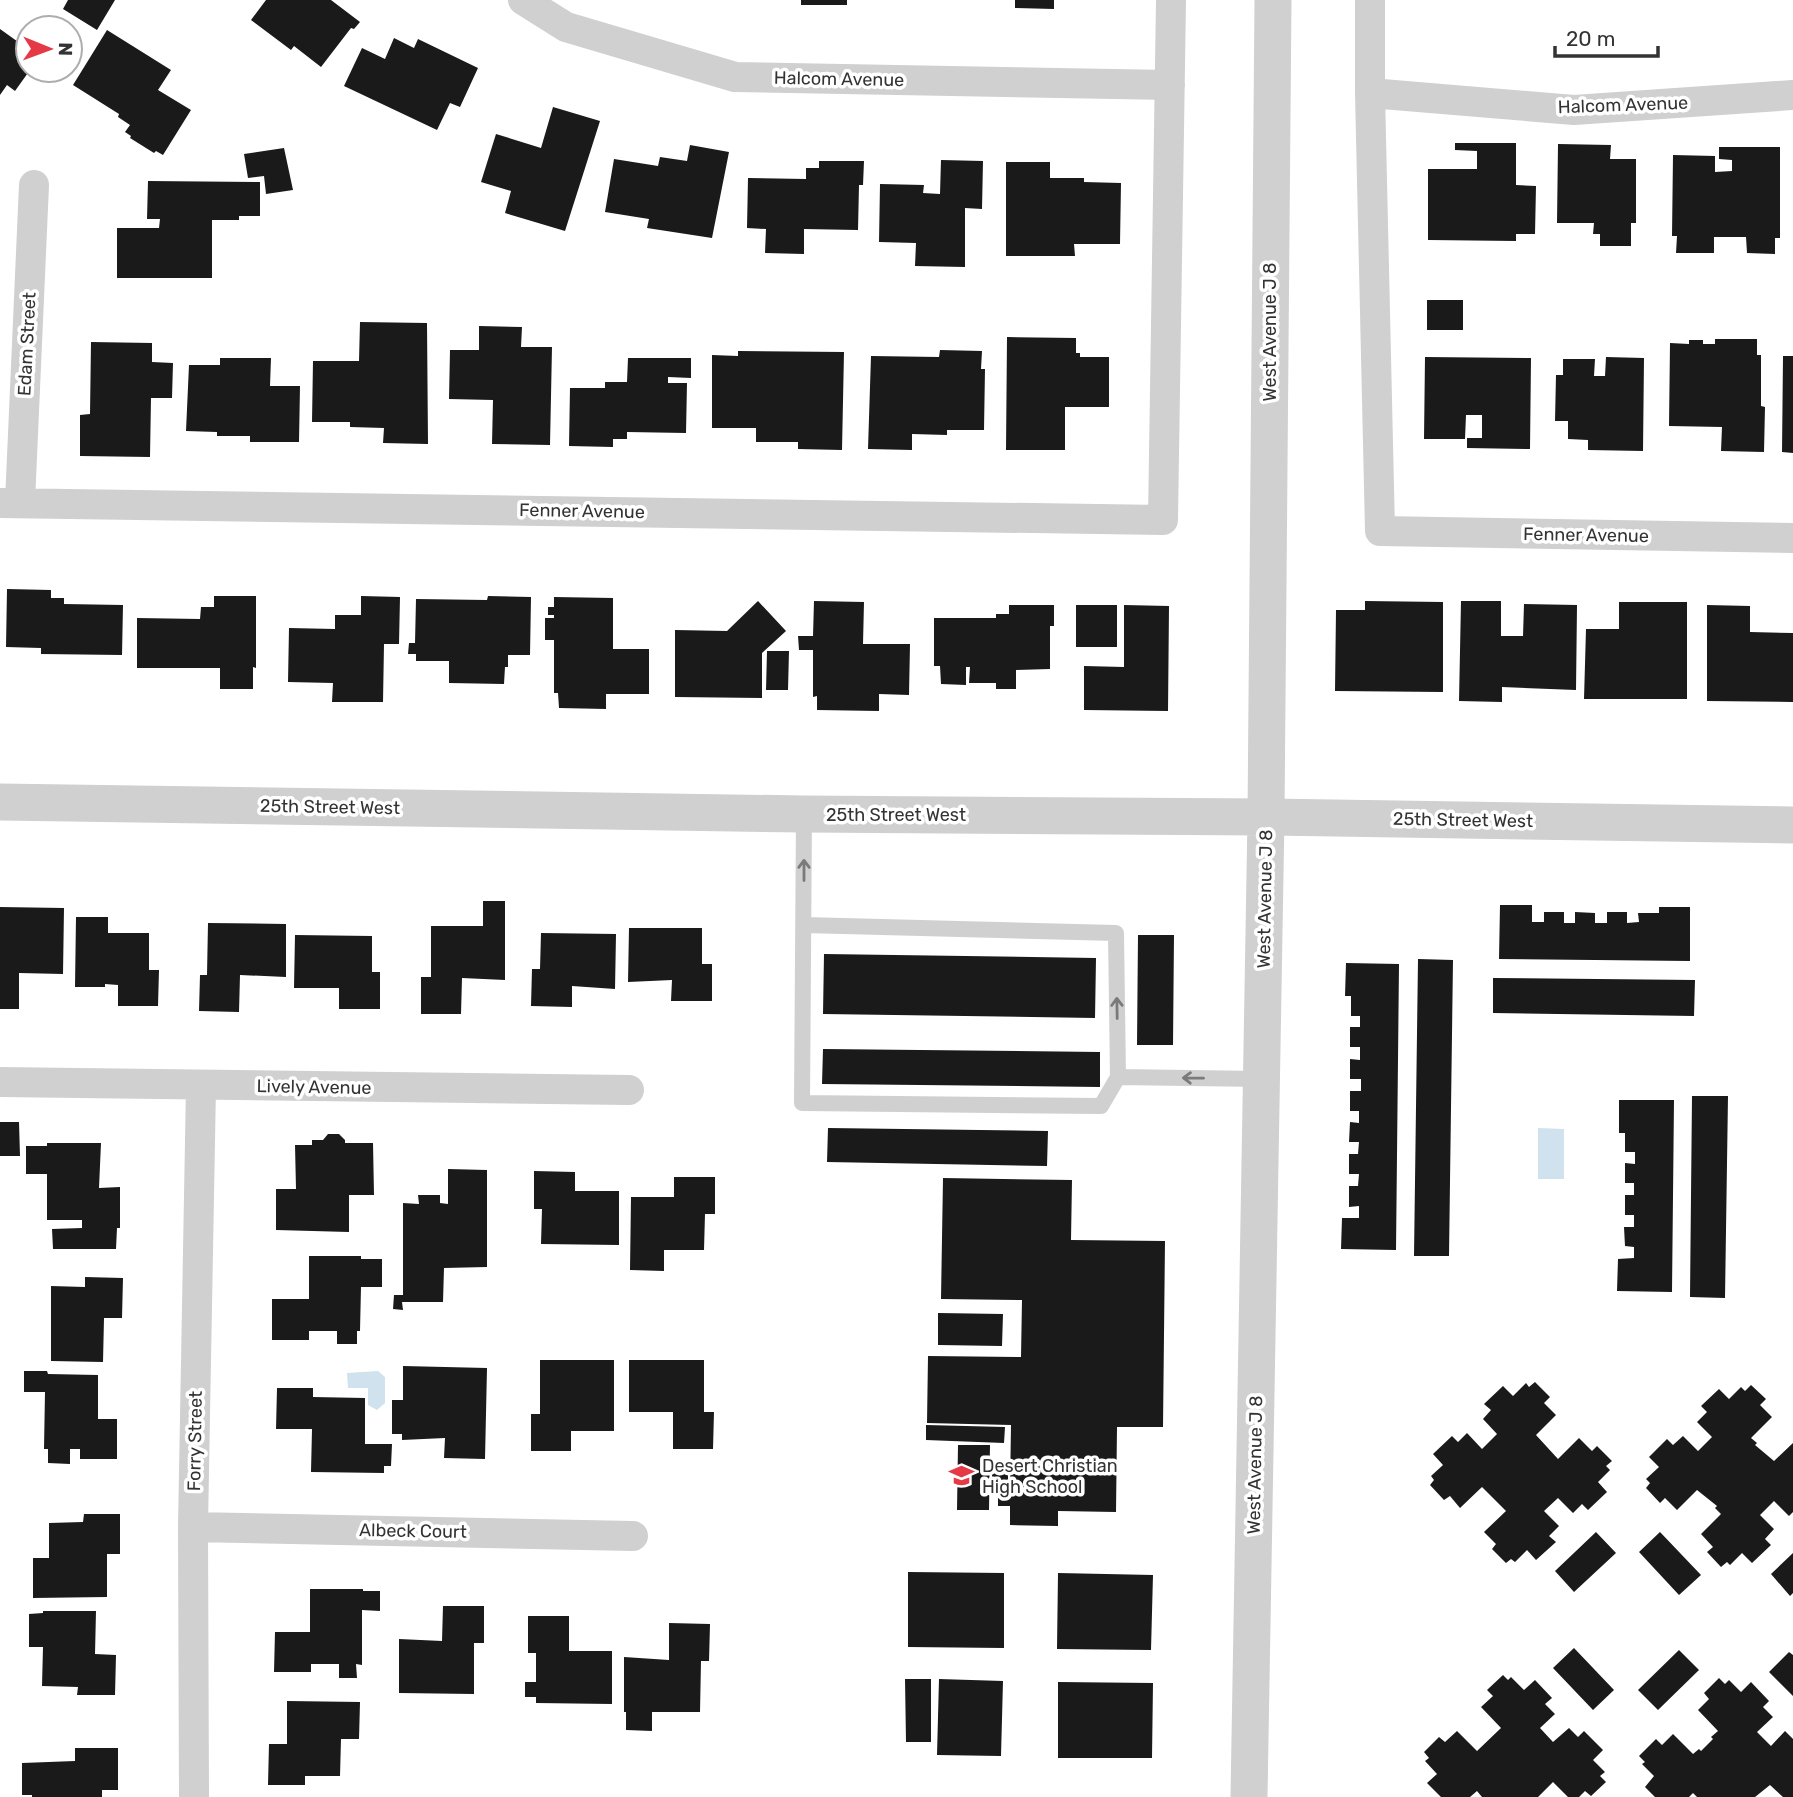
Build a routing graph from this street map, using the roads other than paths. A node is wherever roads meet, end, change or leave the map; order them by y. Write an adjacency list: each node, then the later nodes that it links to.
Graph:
1 (523, 0): 5 (street, Halcom Avenue)
2 (1171, 0): 5 (street)
3 (1273, 0): 13 (street, West Avenue J 8)
4 (1370, 0): 6 (street)
5 (1170, 85): 9 (street, Fenner Avenue)
6 (1370, 93): 7 (street, Halcom Avenue); 10 (street, Fenner Avenue)
7 (1793, 95)
8 (34, 186): 9 (street, Edam Street)
9 (10, 502)
10 (1793, 538)
11 (0, 802): 12 (street, 25th Street West)
12 (804, 814): 13 (street, 25th Street West); 15 (lane, one-way to 12)
13 (1266, 817): 14 (street, 25th Street West); 17 (street, West Avenue J 8)
14 (1793, 825)
15 (804, 925): 16 (lane, one-way to 15); 16 (lane)
16 (1118, 1077): 17 (lane, one-way to 16)
17 (1261, 1079): 24 (street, West Avenue J 8)
18 (0, 1082): 19 (street, Lively Avenue)
19 (201, 1086): 20 (street, Lively Avenue); 21 (street, Forry Street)
20 (629, 1090)
21 (193, 1527): 22 (street, Albeck Court); 23 (street, Forry Street)
22 (633, 1536)
23 (194, 1797)
24 (1249, 1797)

